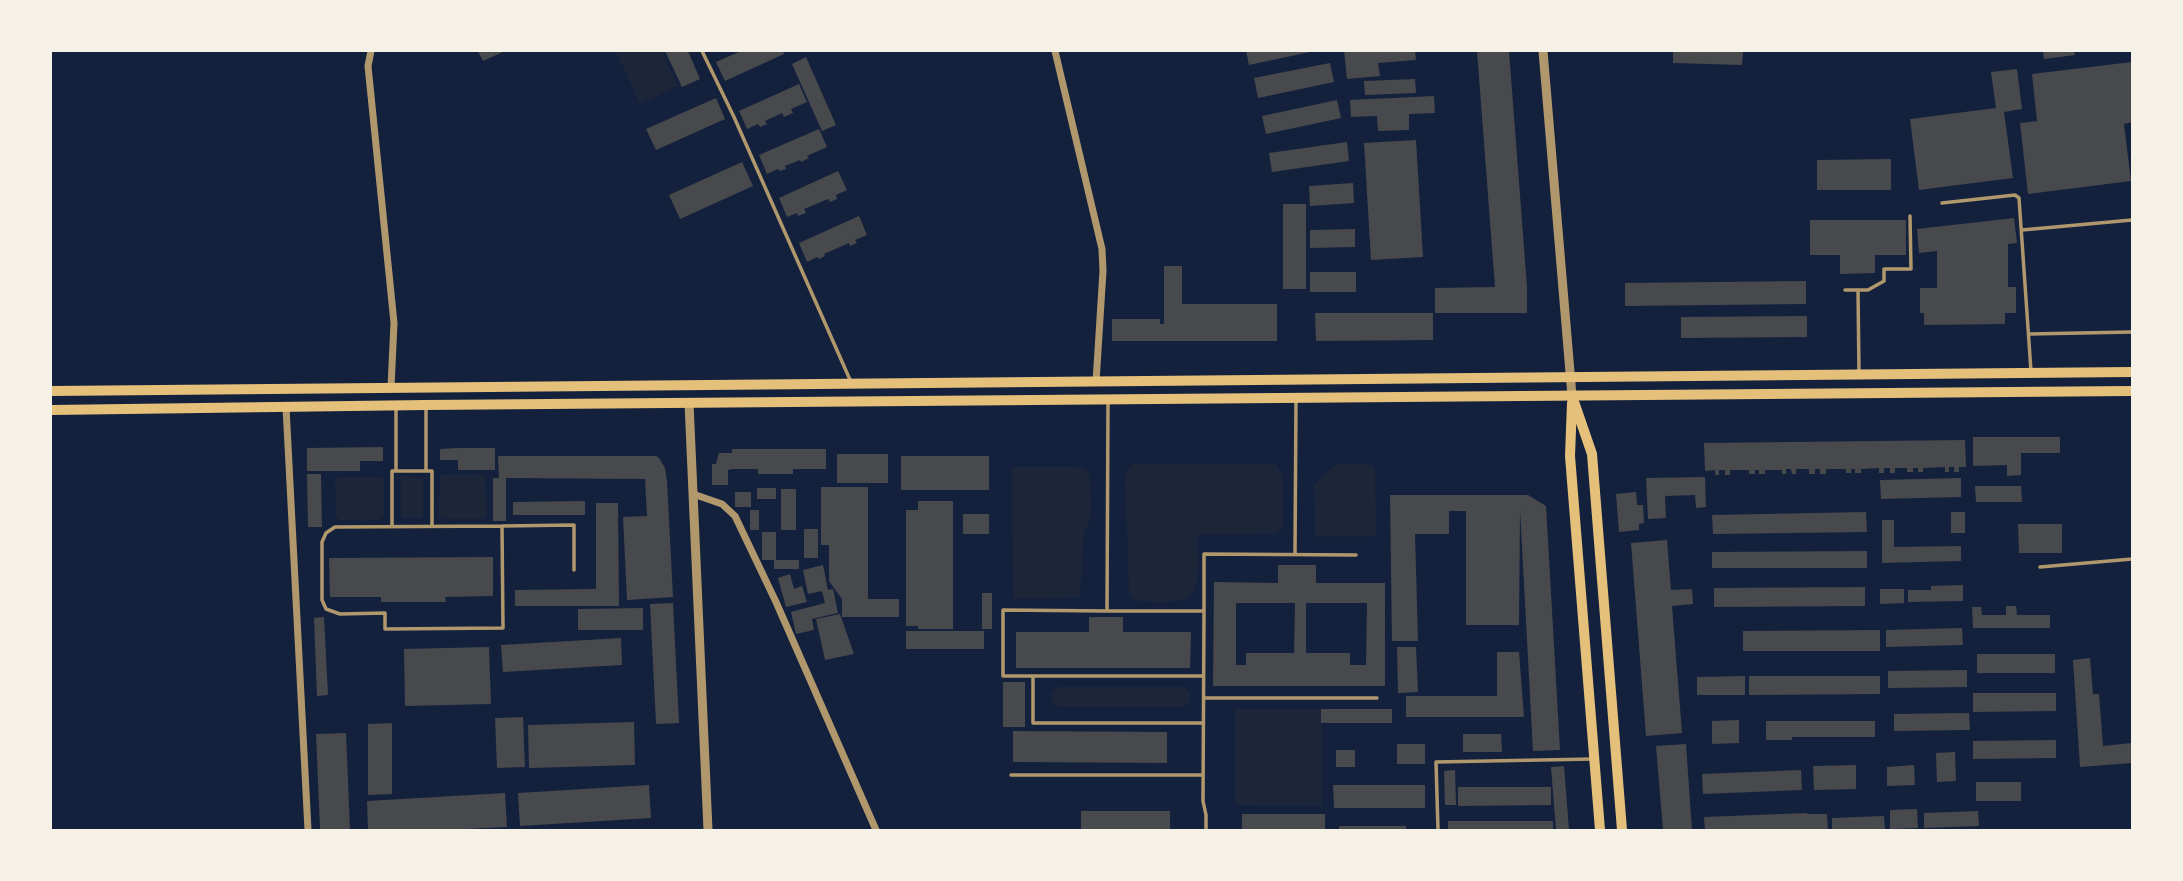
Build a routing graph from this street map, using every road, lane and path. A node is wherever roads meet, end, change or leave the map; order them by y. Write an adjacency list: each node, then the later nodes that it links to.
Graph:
1 (371, 51): 19 (street)
2 (702, 51): 18 (lane)
3 (1055, 51): 17 (street)
4 (1543, 51): 16 (street)
5 (1942, 203): 8 (lane)
6 (1910, 216): 10 (lane)
7 (2132, 220): 8 (lane)
8 (2022, 230): 12 (lane)
9 (1845, 290): 10 (lane)
10 (1858, 290): 15 (lane)
11 (2132, 332): 12 (lane)
12 (2028, 334): 14 (lane)
13 (2132, 372): 14 (main road)
14 (2031, 373): 15 (main road)
15 (1858, 375): 16 (main road)
16 (1570, 377): 17 (main road); 22 (street)
17 (1096, 382): 18 (main road)
18 (852, 383): 19 (main road)
19 (391, 387): 20 (main road)
20 (51, 391)
21 (2132, 391): 22 (main road)
22 (1572, 396): 23 (main road); 48 (main road); 57 (main road)
23 (1296, 398): 24 (main road); 36 (lane)
24 (1108, 400): 25 (main road); 41 (lane)
25 (689, 403): 27 (main road); 32 (street)
26 (396, 405): 27 (main road); 28 (main road); 30 (lane)
27 (425, 405): 31 (lane)
28 (286, 407): 29 (main road); 51 (street)
29 (51, 410)
30 (396, 471): 31 (lane); 35 (lane)
31 (426, 471): 33 (lane)
32 (693, 494): 52 (street); 53 (street)
33 (432, 526): 34 (lane); 35 (lane)
34 (502, 526): 35 (lane); 40 (lane)
35 (392, 527)
36 (1295, 554): 37 (lane); 42 (lane)
37 (1356, 555)
38 (2132, 559): 39 (lane)
39 (2040, 567)
40 (574, 570)
41 (1107, 611): 42 (lane); 43 (lane)
42 (1204, 611): 44 (lane)
43 (1033, 676): 44 (lane); 47 (lane)
44 (1203, 676): 45 (lane)
45 (1203, 698): 46 (lane); 47 (lane)
46 (1377, 698)
47 (1203, 723): 50 (lane)
48 (1595, 759): 55 (lane); 56 (main road)
49 (1011, 775): 50 (lane)
50 (1203, 775): 54 (lane)
51 (308, 830)
52 (708, 830)
53 (876, 830)
54 (1206, 830)
55 (1438, 830)
56 (1600, 830)
57 (1622, 830)

